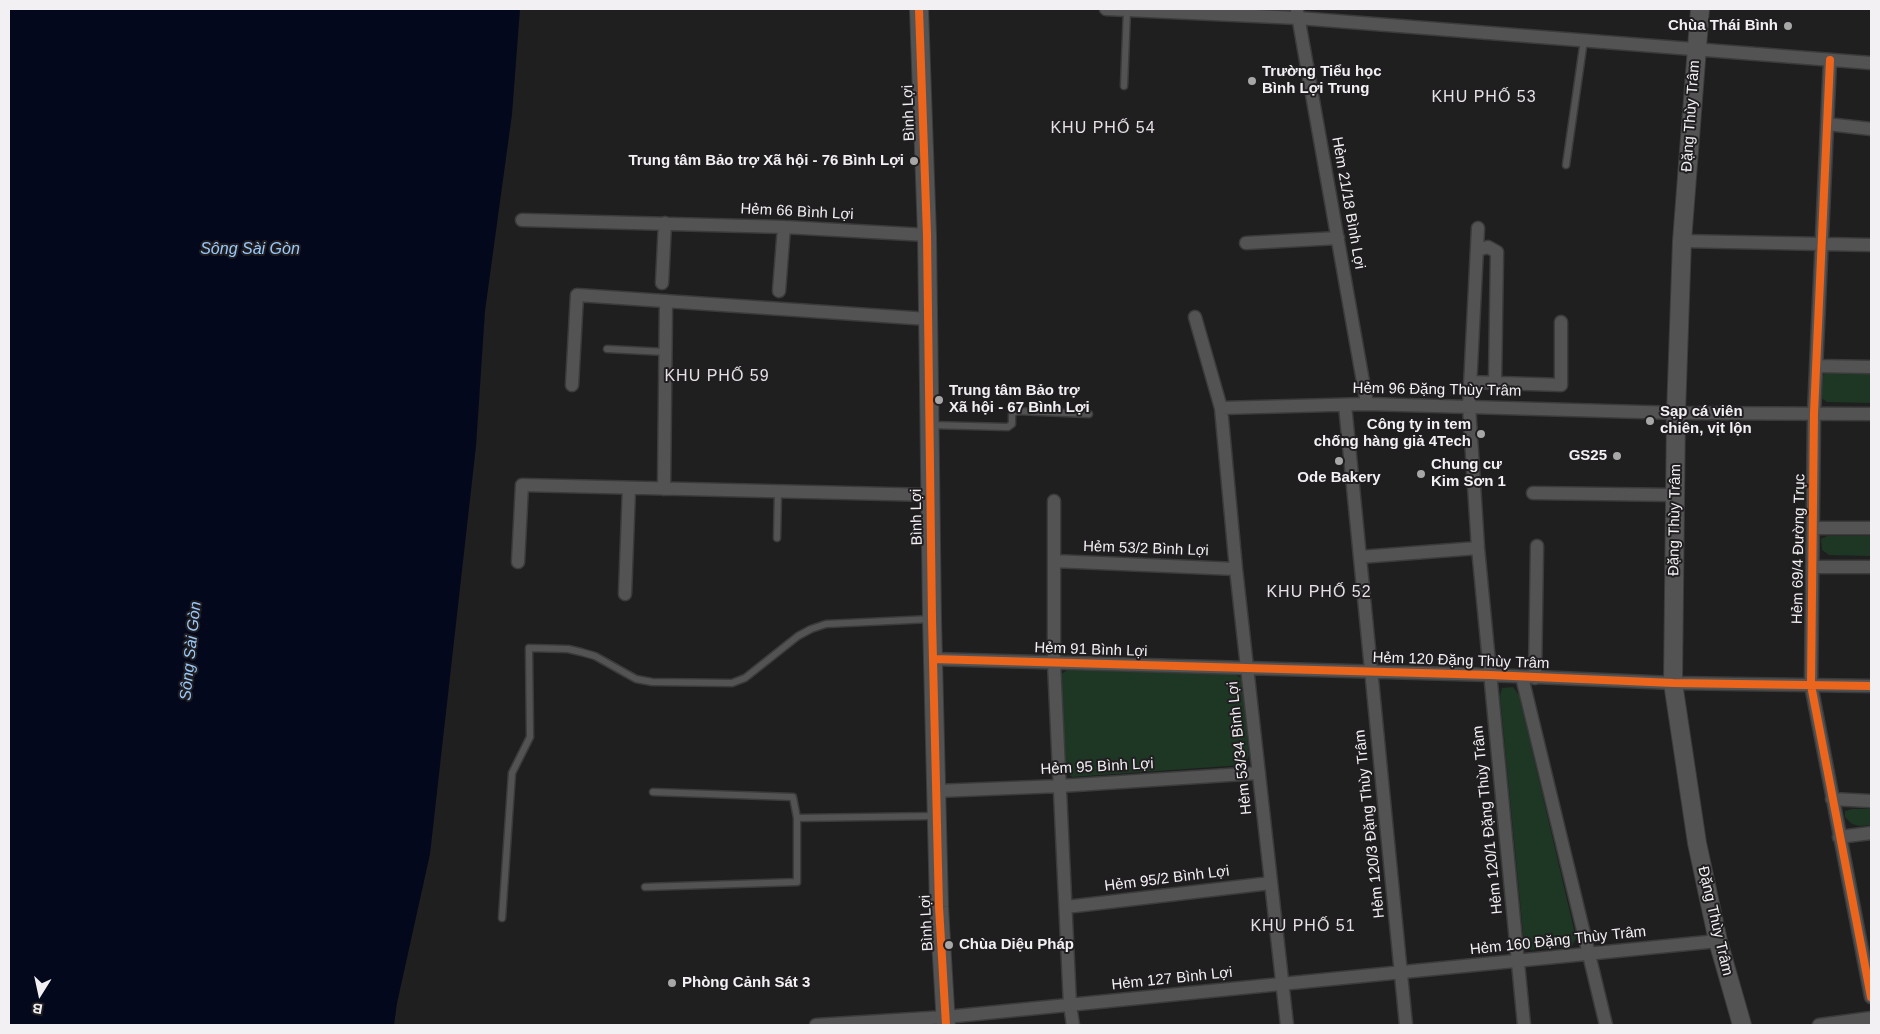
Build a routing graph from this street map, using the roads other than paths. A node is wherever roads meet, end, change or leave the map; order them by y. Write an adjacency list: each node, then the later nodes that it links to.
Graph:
1 (919, 9): 18 (main road, Bình Lợi)
2 (1106, 9): 4 (street)
3 (1700, 9): 7 (main road, Đặng Thùy Trâm)
4 (1127, 10): 5 (street); 10 (lane)
5 (1298, 13): 6 (street); 19 (street, Hẻm 21/18 Bình Lợi)
6 (1584, 40): 7 (street); 13 (lane)
7 (1696, 49): 8 (street); 20 (main road, Đặng Thùy Trâm)
8 (1830, 60): 9 (street); 11 (street, Hẻm 69/4 Đường Trục)
9 (1871, 63)
10 (1124, 86)
11 (1827, 124): 12 (street); 22 (street, Hẻm 69/4 Đường Trục)
12 (1871, 129)
13 (1566, 166)
14 (522, 220): 15 (street, Hẻm 66 Bình Lợi)
15 (665, 223): 16 (street, Hẻm 66 Bình Lợi); 25 (street)
16 (784, 227): 18 (street, Hẻm 66 Bình Lợi); 26 (street)
17 (1478, 228): 24 (street, Hẻm 120/1 Đặng Thùy Trâm)
18 (927, 235): 29 (main road, Bình Lợi)
19 (1338, 238): 21 (street); 38 (street, Hẻm 21/18 Bình Lợi)
20 (1682, 241): 22 (street); 42 (main road, Đặng Thùy Trâm)
21 (1246, 243)
22 (1822, 243): 23 (street); 33 (street, Hẻm 69/4 Đường Trục)
23 (1871, 245)
24 (1477, 250): 35 (street, Hẻm 120/1 Đặng Thùy Trâm); 36 (street)
25 (662, 283)
26 (779, 291)
27 (666, 301): 29 (street); 32 (street); 37 (street)
28 (1195, 317): 41 (street, Hẻm 53/34 Bình Lợi)
29 (928, 319): 46 (main road, Bình Lợi)
30 (1561, 322): 36 (street)
31 (607, 349): 32 (lane)
32 (666, 352): 48 (street)
33 (1816, 366): 34 (street); 43 (street, Hẻm 69/4 Đường Trục)
34 (1871, 367)
35 (1470, 382): 36 (street); 40 (street, Hẻm 120/1 Đặng Thùy Trâm)
36 (1495, 383)
37 (572, 385)
38 (1367, 404): 39 (street, Hẻm 96 Đặng Thùy Trâm); 40 (street, Hẻm 96 Đặng Thùy Trâm)
39 (1345, 405): 41 (street); 59 (street, Hẻm 96 Đặng Thùy Trâm)
40 (1469, 406): 42 (street, Hẻm 96 Đặng Thùy Trâm); 58 (street, Hẻm 120/1 Đặng Thùy Trâm)
41 (1221, 408): 64 (street, Hẻm 53/34 Bình Lợi)
42 (1676, 413): 43 (street, Hẻm 96 Đặng Thùy Trâm); 52 (main road, Đặng Thùy Trâm)
43 (1814, 413): 45 (street, Hẻm 96 Đặng Thùy Trâm); 54 (street, Hẻm 69/4 Đường Trục)
44 (1089, 414): 46 (lane)
45 (1871, 414)
46 (929, 425): 51 (main road, Bình Lợi)
47 (629, 488): 48 (street); 61 (street); 65 (street)
48 (664, 489): 49 (street)
49 (778, 492): 51 (street); 56 (lane)
50 (1533, 493): 52 (street)
51 (930, 495): 66 (main road, Bình Lợi)
52 (1675, 495): 74 (main road, Đặng Thùy Trâm)
53 (1054, 500): 60 (street)
54 (1813, 528): 55 (street); 62 (street, Hẻm 69/4 Đường Trục)
55 (1871, 528)
56 (777, 538)
57 (1537, 546): 73 (street)
58 (1478, 548): 59 (street); 71 (street, Hẻm 120/1 Đặng Thùy Trâm)
59 (1360, 557): 70 (street, Hẻm 96 Đặng Thùy Trâm)
60 (1054, 561): 64 (street, Hẻm 53/2 Bình Lợi); 68 (street)
61 (518, 562)
62 (1812, 567): 63 (street); 75 (street, Hẻm 69/4 Đường Trục)
63 (1871, 567)
64 (1236, 569): 69 (street, Hẻm 53/34 Bình Lợi)
65 (625, 594)
66 (932, 619): 67 (main road, Bình Lợi); 90 (lane)
67 (933, 659): 68 (street, Hẻm 91 Bình Lợi); 79 (main road, Bình Lợi)
68 (1054, 663): 69 (street, Hẻm 91 Bình Lợi); 78 (street)
69 (1248, 668): 70 (street, Hẻm 120 Đặng Thùy Trâm); 77 (street, Hẻm 53/34 Bình Lợi)
70 (1371, 672): 71 (street, Hẻm 120 Đặng Thùy Trâm); 96 (street, Hẻm 120/3 Đặng Thùy Trâm)
71 (1490, 675): 72 (street, Hẻm 120 Đặng Thùy Trâm); 95 (street, Hẻm 120/1 Đặng Thùy Trâm)
72 (1522, 677): 73 (street, Hẻm 120 Đặng Thùy Trâm); 94 (street)
73 (1535, 678): 74 (street, Hẻm 120 Đặng Thùy Trâm)
74 (1673, 683): 75 (street, Hẻm 120 Đặng Thùy Trâm); 93 (main road, Đặng Thùy Trâm)
75 (1811, 685): 76 (street, Hẻm 120 Đặng Thùy Trâm); 81 (street, Hẻm 69/4 Đường Trục)
76 (1871, 686)
77 (1259, 774): 78 (street, Hẻm 95 Bình Lợi); 87 (street, Hẻm 53/34 Bình Lợi)
78 (1060, 786): 79 (street, Hẻm 95 Bình Lợi); 89 (street)
79 (937, 791): 83 (main road, Bình Lợi)
80 (653, 792): 84 (lane)
81 (1832, 800): 82 (street); 86 (street, Hẻm 69/4 Đường Trục)
82 (1871, 800)
83 (937, 816): 84 (lane); 101 (main road, Bình Lợi)
84 (797, 818): 88 (lane)
85 (1871, 833): 86 (street)
86 (1839, 837): 92 (street, Hẻm 69/4 Đường Trục)
87 (1271, 883): 89 (street, Hẻm 95/2 Bình Lợi); 97 (street, Hẻm 53/34 Bình Lợi)
88 (645, 887)
89 (1066, 907): 99 (street)
90 (502, 918)
91 (1871, 924): 92 (street)
92 (1858, 926): 98 (street, Hẻm 69/4 Đường Trục)
93 (1718, 941): 94 (street, Hẻm 160 Đặng Thùy Trâm); 108 (main road, Đặng Thùy Trâm)
94 (1588, 954): 95 (street, Hẻm 160 Đặng Thùy Trâm); 107 (street)
95 (1518, 961): 96 (street, Hẻm 160 Đặng Thùy Trâm); 106 (street, Hẻm 120/1 Đặng Thùy Trâm)
96 (1401, 972): 97 (street, Hẻm 127 Bình Lợi); 105 (street, Hẻm 120/3 Đặng Thùy Trâm)
97 (1282, 984): 99 (street, Hẻm 127 Bình Lợi); 104 (street, Hẻm 53/34 Bình Lợi)
98 (1871, 997)
99 (1070, 1005): 101 (street, Hẻm 127 Bình Lợi); 103 (street)
100 (1871, 1018): 109 (street)
101 (946, 1021): 102 (street, Hẻm 127 Bình Lợi)
102 (816, 1025)
103 (1073, 1025)
104 (1287, 1025)
105 (1406, 1025)
106 (1524, 1025)
107 (1606, 1025)
108 (1742, 1025)
109 (1819, 1025)

